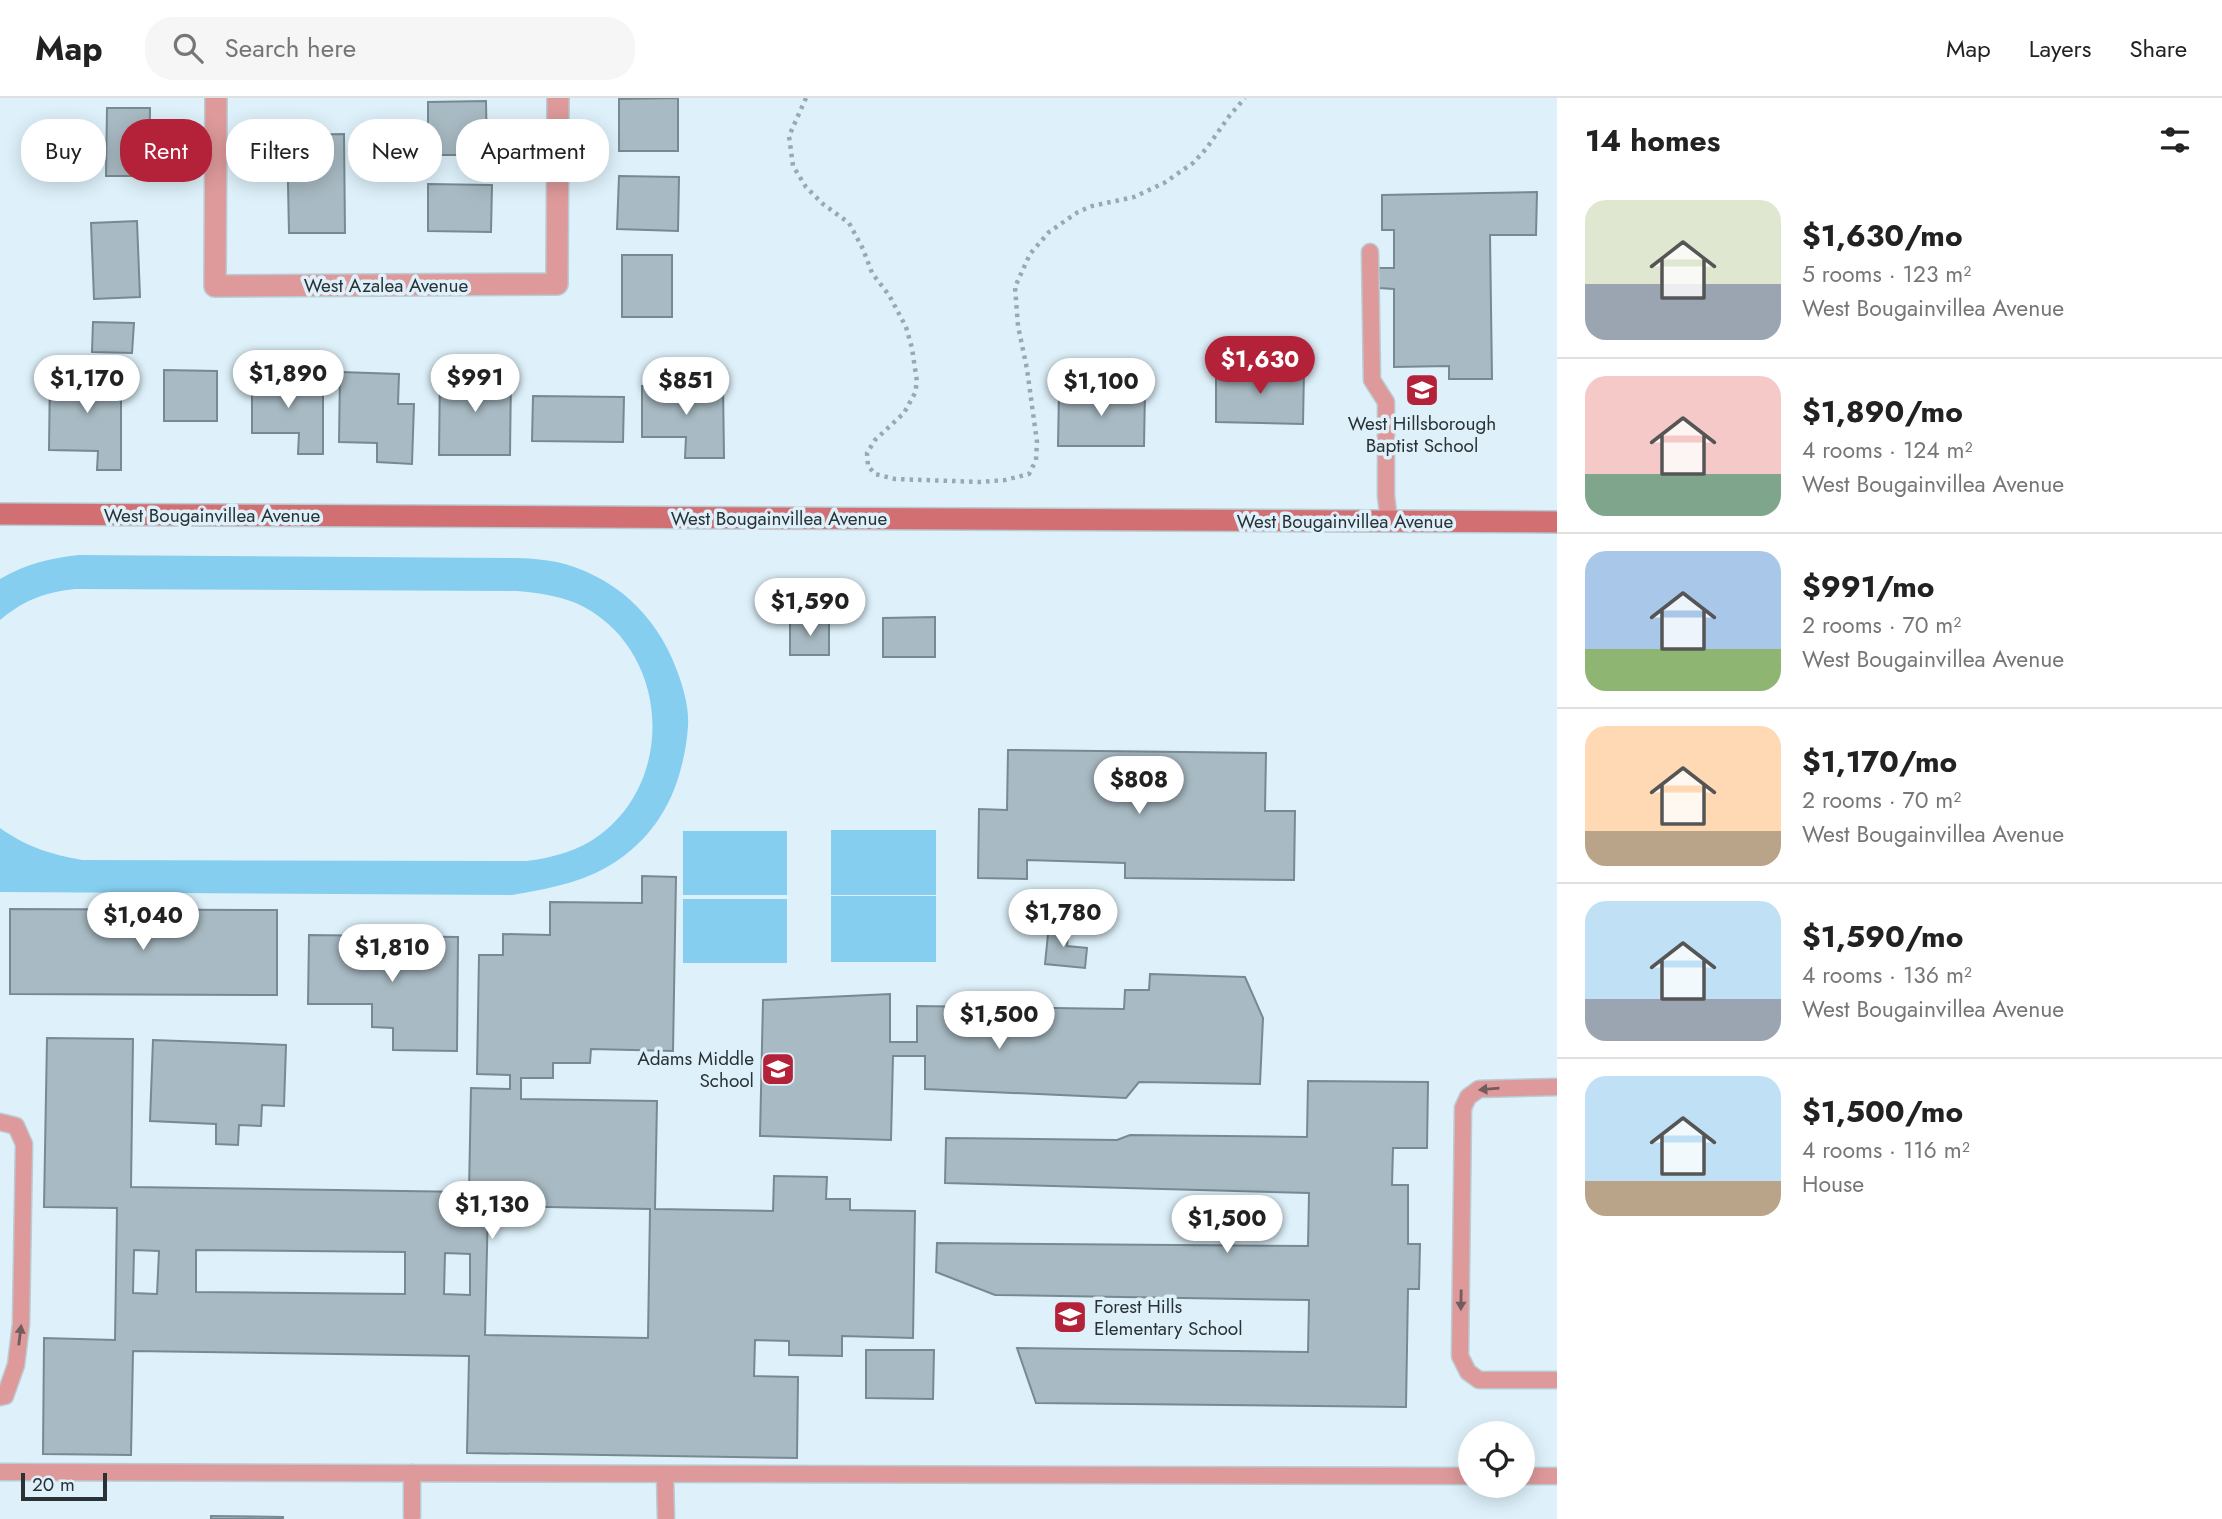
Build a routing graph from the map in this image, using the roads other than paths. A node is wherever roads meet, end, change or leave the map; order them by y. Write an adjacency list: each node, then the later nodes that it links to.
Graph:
1 (216, 98): 2 (street, West Azalea Avenue)
2 (558, 98)
3 (1370, 252): 5 (lane)
4 (0, 514): 5 (street, West Bougainvillea Avenue)
5 (1389, 521): 6 (street, West Bougainvillea Avenue)
6 (1557, 522)
7 (1557, 1087): 9 (lane, one-way to 9)
8 (0, 1122): 10 (lane, one-way to 8)
9 (1557, 1380)
10 (0, 1397)
11 (0, 1472): 12 (lane)
12 (412, 1473): 13 (lane); 17 (lane)
13 (665, 1475): 14 (lane); 18 (lane)
14 (1458, 1476)
15 (1535, 1476): 16 (lane)
16 (1557, 1476)
17 (412, 1516)
18 (666, 1519)

